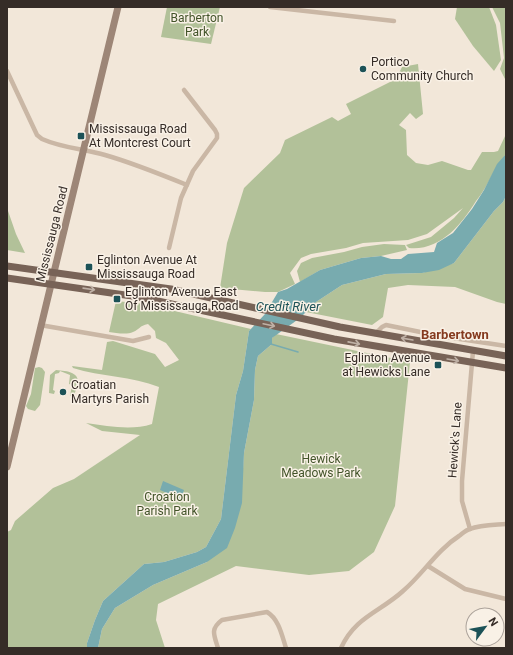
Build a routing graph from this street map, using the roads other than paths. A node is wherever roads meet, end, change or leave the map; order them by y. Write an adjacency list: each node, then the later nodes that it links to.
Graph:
1 (118, 7): 6 (main road, Mississauga Road)
2 (270, 7): 3 (street)
3 (394, 21)
4 (7, 71): 6 (street)
5 (184, 90): 7 (street)
6 (83, 151): 7 (street); 10 (main road, Mississauga Road)
7 (187, 185): 8 (street)
8 (169, 248)
9 (7, 266): 10 (main road)
10 (54, 272): 12 (main road, Mississauga Road); 14 (main road)
11 (7, 278): 12 (main road)
12 (51, 284): 13 (main road, Mississauga Road); 19 (main road, one-way to 19)
13 (40, 326): 15 (street); 21 (main road, Mississauga Road)
14 (375, 334): 16 (street); 17 (main road, one-way to 14)
15 (149, 337)
16 (506, 346)
17 (473, 351): 18 (main road); 19 (street, Hewick's Lane)
18 (506, 356)
19 (472, 363): 20 (main road); 23 (street, Hewick's Lane)
20 (506, 368)
21 (7, 467)
22 (506, 524): 23 (street)
23 (470, 529): 24 (street)
24 (428, 566): 25 (street); 28 (street)
25 (506, 599)
26 (218, 648): 27 (street)
27 (286, 648)
28 (341, 648)

